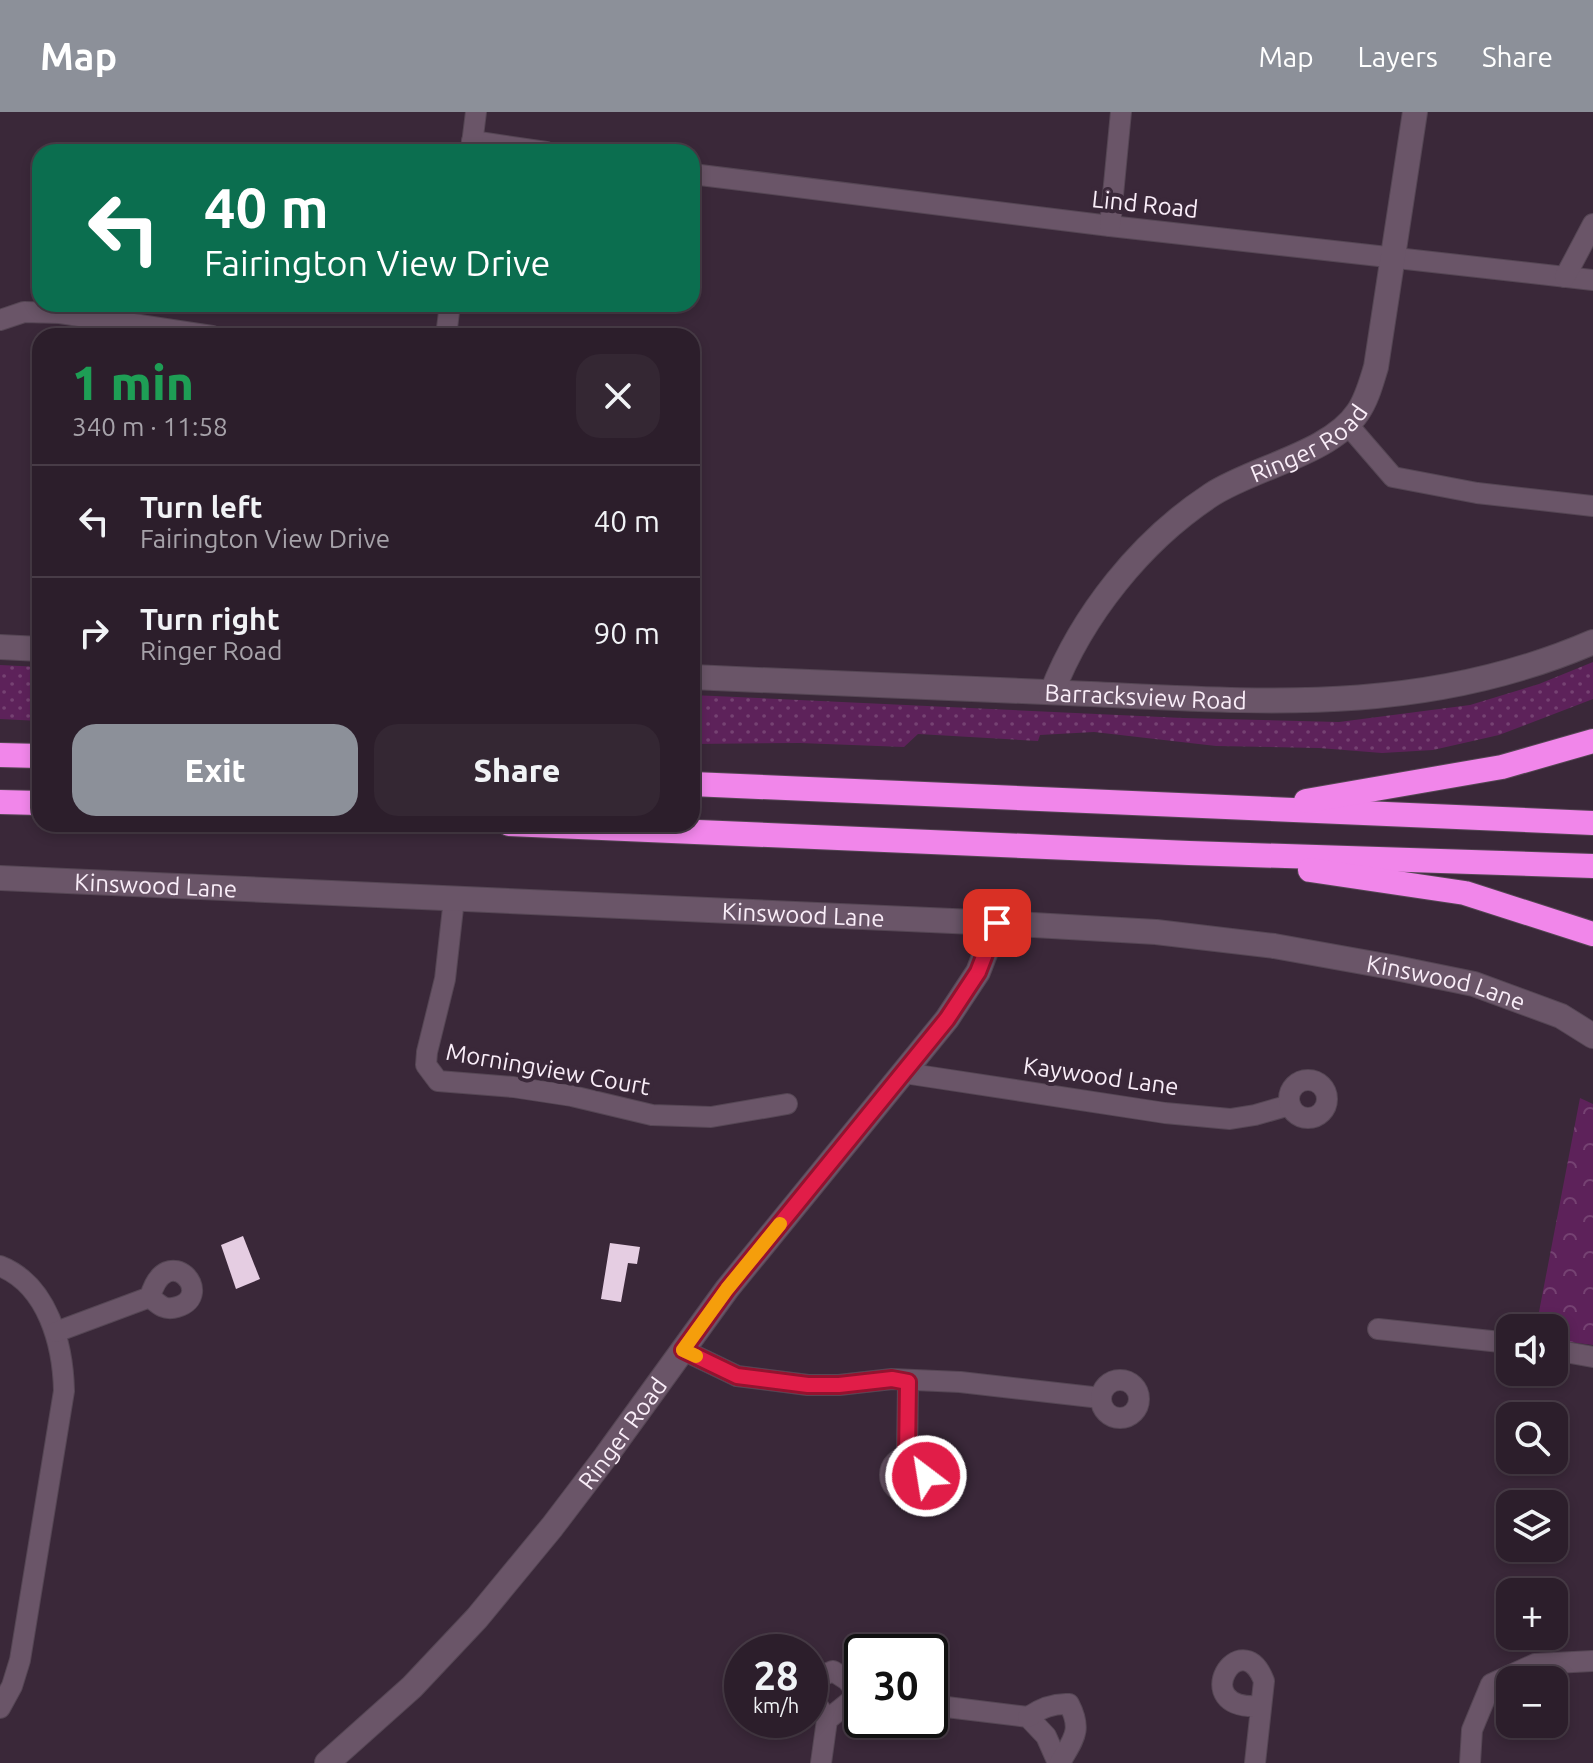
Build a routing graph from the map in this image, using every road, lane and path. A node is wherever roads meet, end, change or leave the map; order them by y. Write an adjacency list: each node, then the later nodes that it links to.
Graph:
1 (476, 112): 4 (street)
2 (1121, 112): 7 (street)
3 (1415, 112): 8 (street, Ringer Road)
4 (471, 144)
5 (700, 175): 7 (street, Lind Road)
6 (1593, 224): 9 (street)
7 (1110, 226): 8 (street, Lind Road)
8 (1393, 257): 9 (street, Lind Road); 13 (street, Ringer Road)
9 (1565, 277): 10 (street, Lind Road)
10 (1593, 280)
11 (0, 320): 12 (street)
12 (159, 328)
13 (1348, 425): 14 (street); 19 (street, Ringer Road)
14 (1593, 506)
15 (1593, 642): 19 (street, Barracksview Road)
16 (0, 647): 17 (street)
17 (32, 649)
18 (700, 677): 19 (street, Barracksview Road)
19 (1052, 692)
20 (1593, 741): 26 (highway)
21 (0, 755): 22 (highway)
22 (32, 756)
23 (700, 784): 26 (highway)
24 (0, 802): 25 (highway)
25 (32, 803)
26 (1258, 809): 27 (highway)
27 (1593, 823)
28 (697, 832): 29 (highway)
29 (1189, 853): 30 (highway); 34 (highway)
30 (1593, 866)
31 (0, 878): 32 (street, Kinswood Lane)
32 (454, 899): 33 (street, Kinswood Lane); 37 (street, Morningview Court)
33 (997, 923): 35 (street, Kinswood Lane); 36 (street, Ringer Road)
34 (1593, 934)
35 (1593, 1036)
36 (904, 1073): 38 (street, Kaywood Lane); 44 (street, Ringer Road)
37 (787, 1104)
38 (1290, 1105)
39 (0, 1266): 42 (street)
40 (150, 1297): 42 (street)
41 (1378, 1329): 43 (street)
42 (56, 1332): 53 (street)
43 (1496, 1342)
44 (683, 1350): 47 (street); 56 (street, Ringer Road)
45 (1568, 1353): 46 (street)
46 (1593, 1357)
47 (908, 1382): 48 (street); 49 (street)
48 (1101, 1398)
49 (907, 1457)
50 (1593, 1661): 60 (street)
51 (1260, 1706): 59 (street)
52 (948, 1707): 54 (street)
53 (0, 1708)
54 (1028, 1717): 58 (street); 58 (street)
55 (824, 1738): 57 (street)
56 (327, 1763)
57 (821, 1763)
58 (1059, 1763)
59 (1255, 1763)
60 (1470, 1763)

